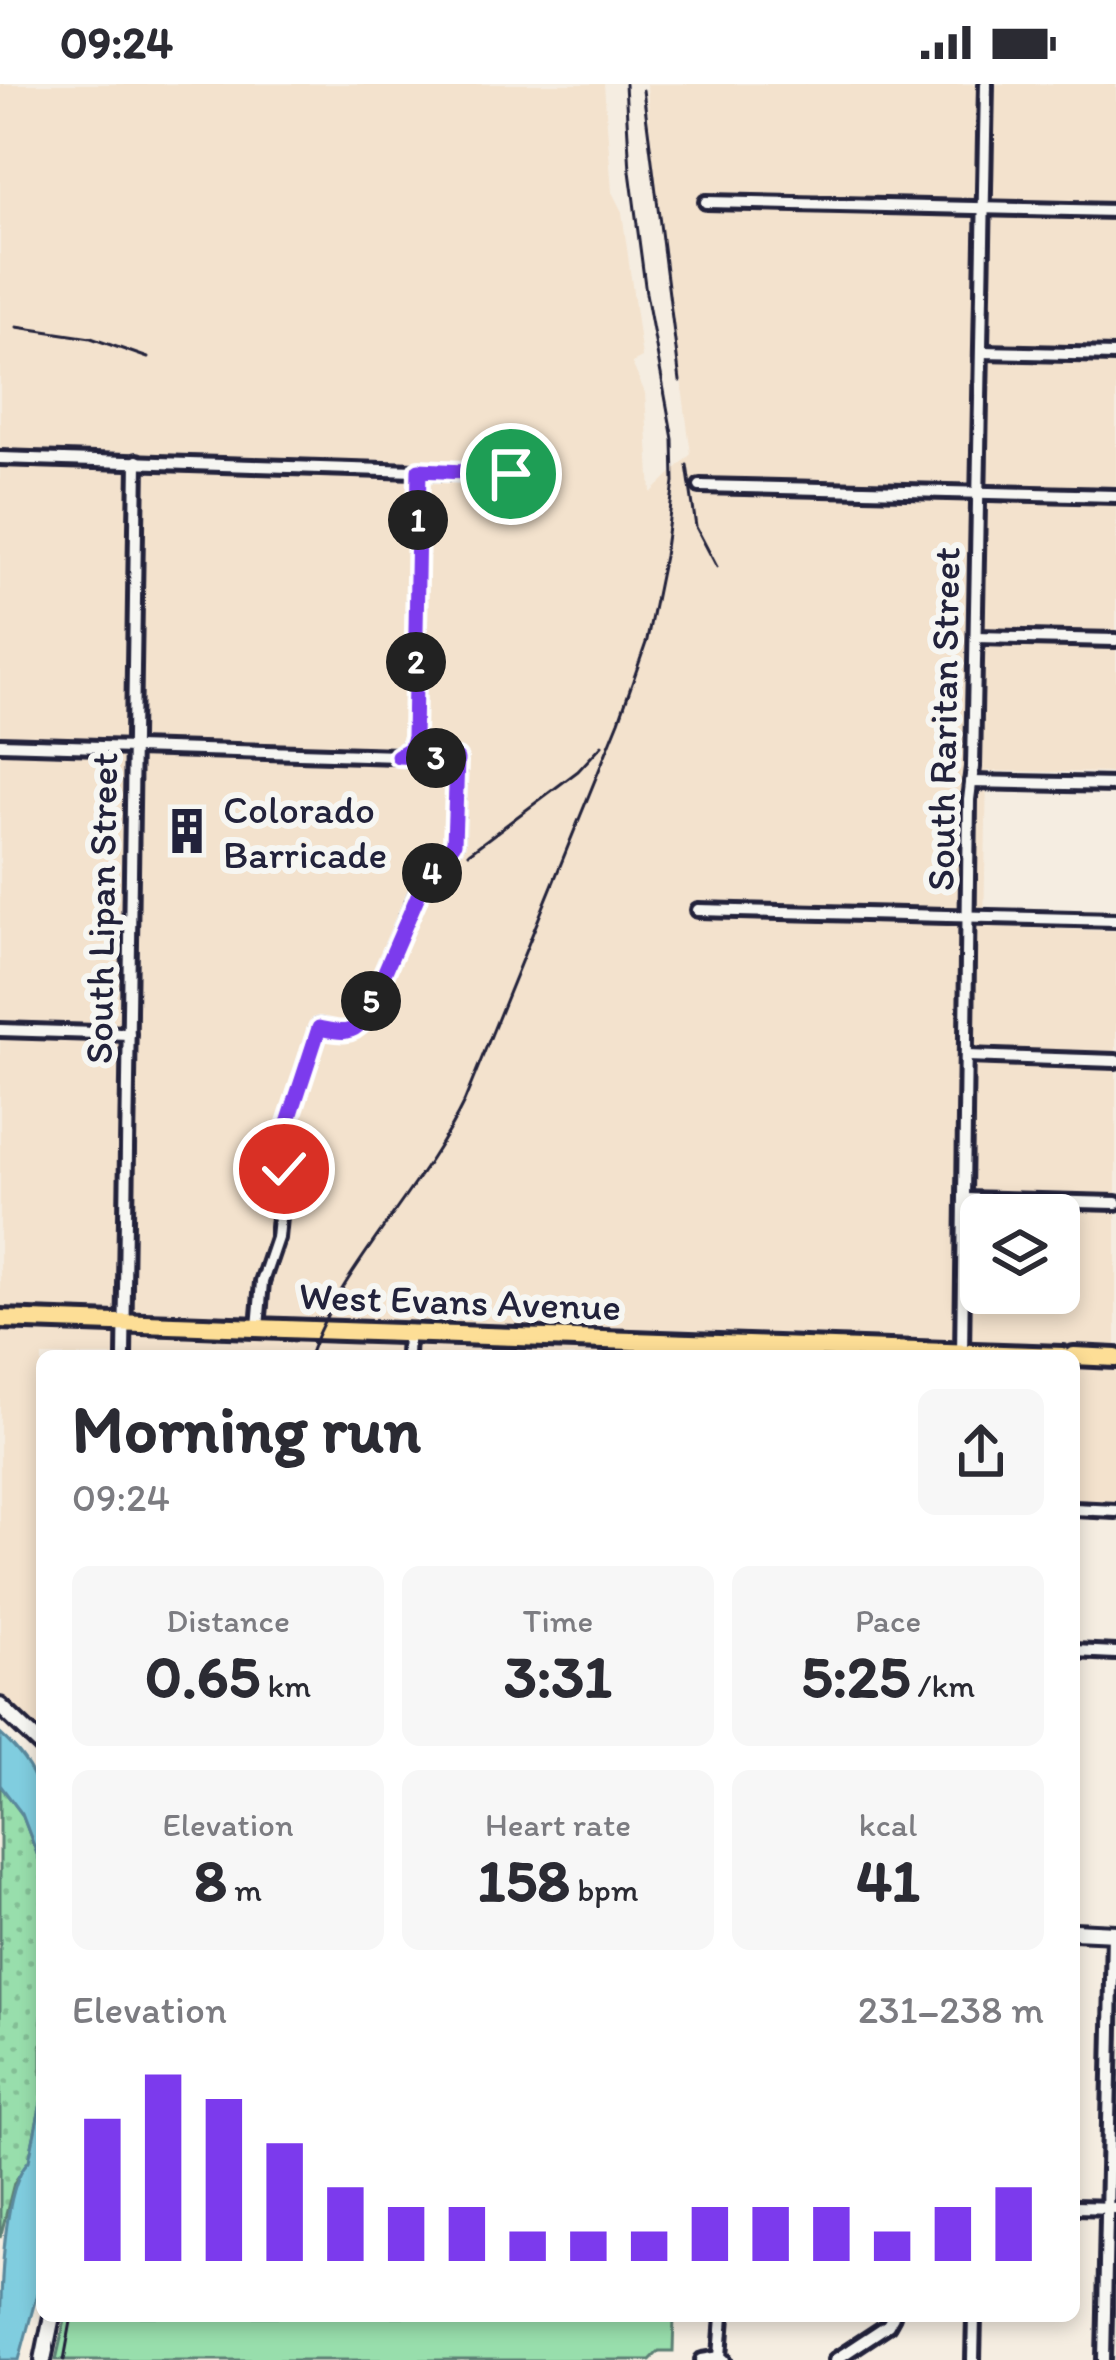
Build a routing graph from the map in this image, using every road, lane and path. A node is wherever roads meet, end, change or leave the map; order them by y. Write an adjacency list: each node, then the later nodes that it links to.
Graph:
1 (986, 84): 3 (street, South Raritan Street)
2 (706, 202): 3 (street)
3 (984, 208): 4 (street); 5 (street, South Raritan Street)
4 (1116, 211)
5 (981, 352): 6 (street); 12 (street, South Raritan Street)
6 (1116, 355)
7 (0, 458): 8 (street)
8 (137, 461): 9 (street); 17 (street, South Lipan Street)
9 (419, 470): 10 (street); 18 (street)
10 (545, 485)
11 (700, 486): 12 (street)
12 (979, 493): 13 (street); 14 (street, South Raritan Street)
13 (1116, 496)
14 (976, 637): 15 (street); 19 (street, South Raritan Street)
15 (1116, 640)
16 (0, 744): 17 (street)
17 (134, 748): 18 (street); 25 (street, South Lipan Street)
18 (398, 756): 34 (street)
19 (971, 782): 20 (street); 22 (street, South Raritan Street)
20 (1116, 785)
21 (698, 910): 22 (street)
22 (968, 916): 23 (street); 26 (street, South Raritan Street)
23 (1116, 920)
24 (0, 1030): 25 (street)
25 (129, 1034): 33 (street, South Lipan Street)
26 (968, 1056): 27 (street); 28 (street, South Raritan Street)
27 (1116, 1061)
28 (964, 1194)
29 (1080, 1202): 30 (street)
30 (1116, 1203)
31 (963, 1314): 40 (street, South Raritan Street)
32 (0, 1319): 33 (main road, West Evans Avenue)
33 (124, 1323): 34 (main road, West Evans Avenue); 37 (street, South Lipan Street)
34 (258, 1328): 35 (main road, West Evans Avenue)
35 (408, 1332): 36 (main road, West Evans Avenue); 38 (street)
36 (686, 1349): 39 (main road, West Evans Avenue)
37 (124, 1350)
38 (407, 1350)
39 (741, 1350)
40 (962, 1350)
41 (1080, 1356): 42 (main road)
42 (1116, 1358)
43 (1080, 1509): 44 (street)
44 (1116, 1511)
45 (1080, 1651): 46 (street)
46 (1116, 1653)
47 (0, 1706): 48 (street)
48 (36, 1740)
49 (1080, 1931): 50 (street)
50 (1114, 1933): 52 (street)
51 (1080, 2207): 52 (street)
52 (1112, 2208): 62 (street)
53 (51, 2322): 58 (street)
54 (723, 2322): 57 (street)
55 (890, 2322): 60 (street)
56 (974, 2322): 61 (street)
57 (722, 2358): 59 (street)
58 (43, 2360)
59 (702, 2360)
60 (835, 2360)
61 (973, 2360)
62 (1104, 2360)

